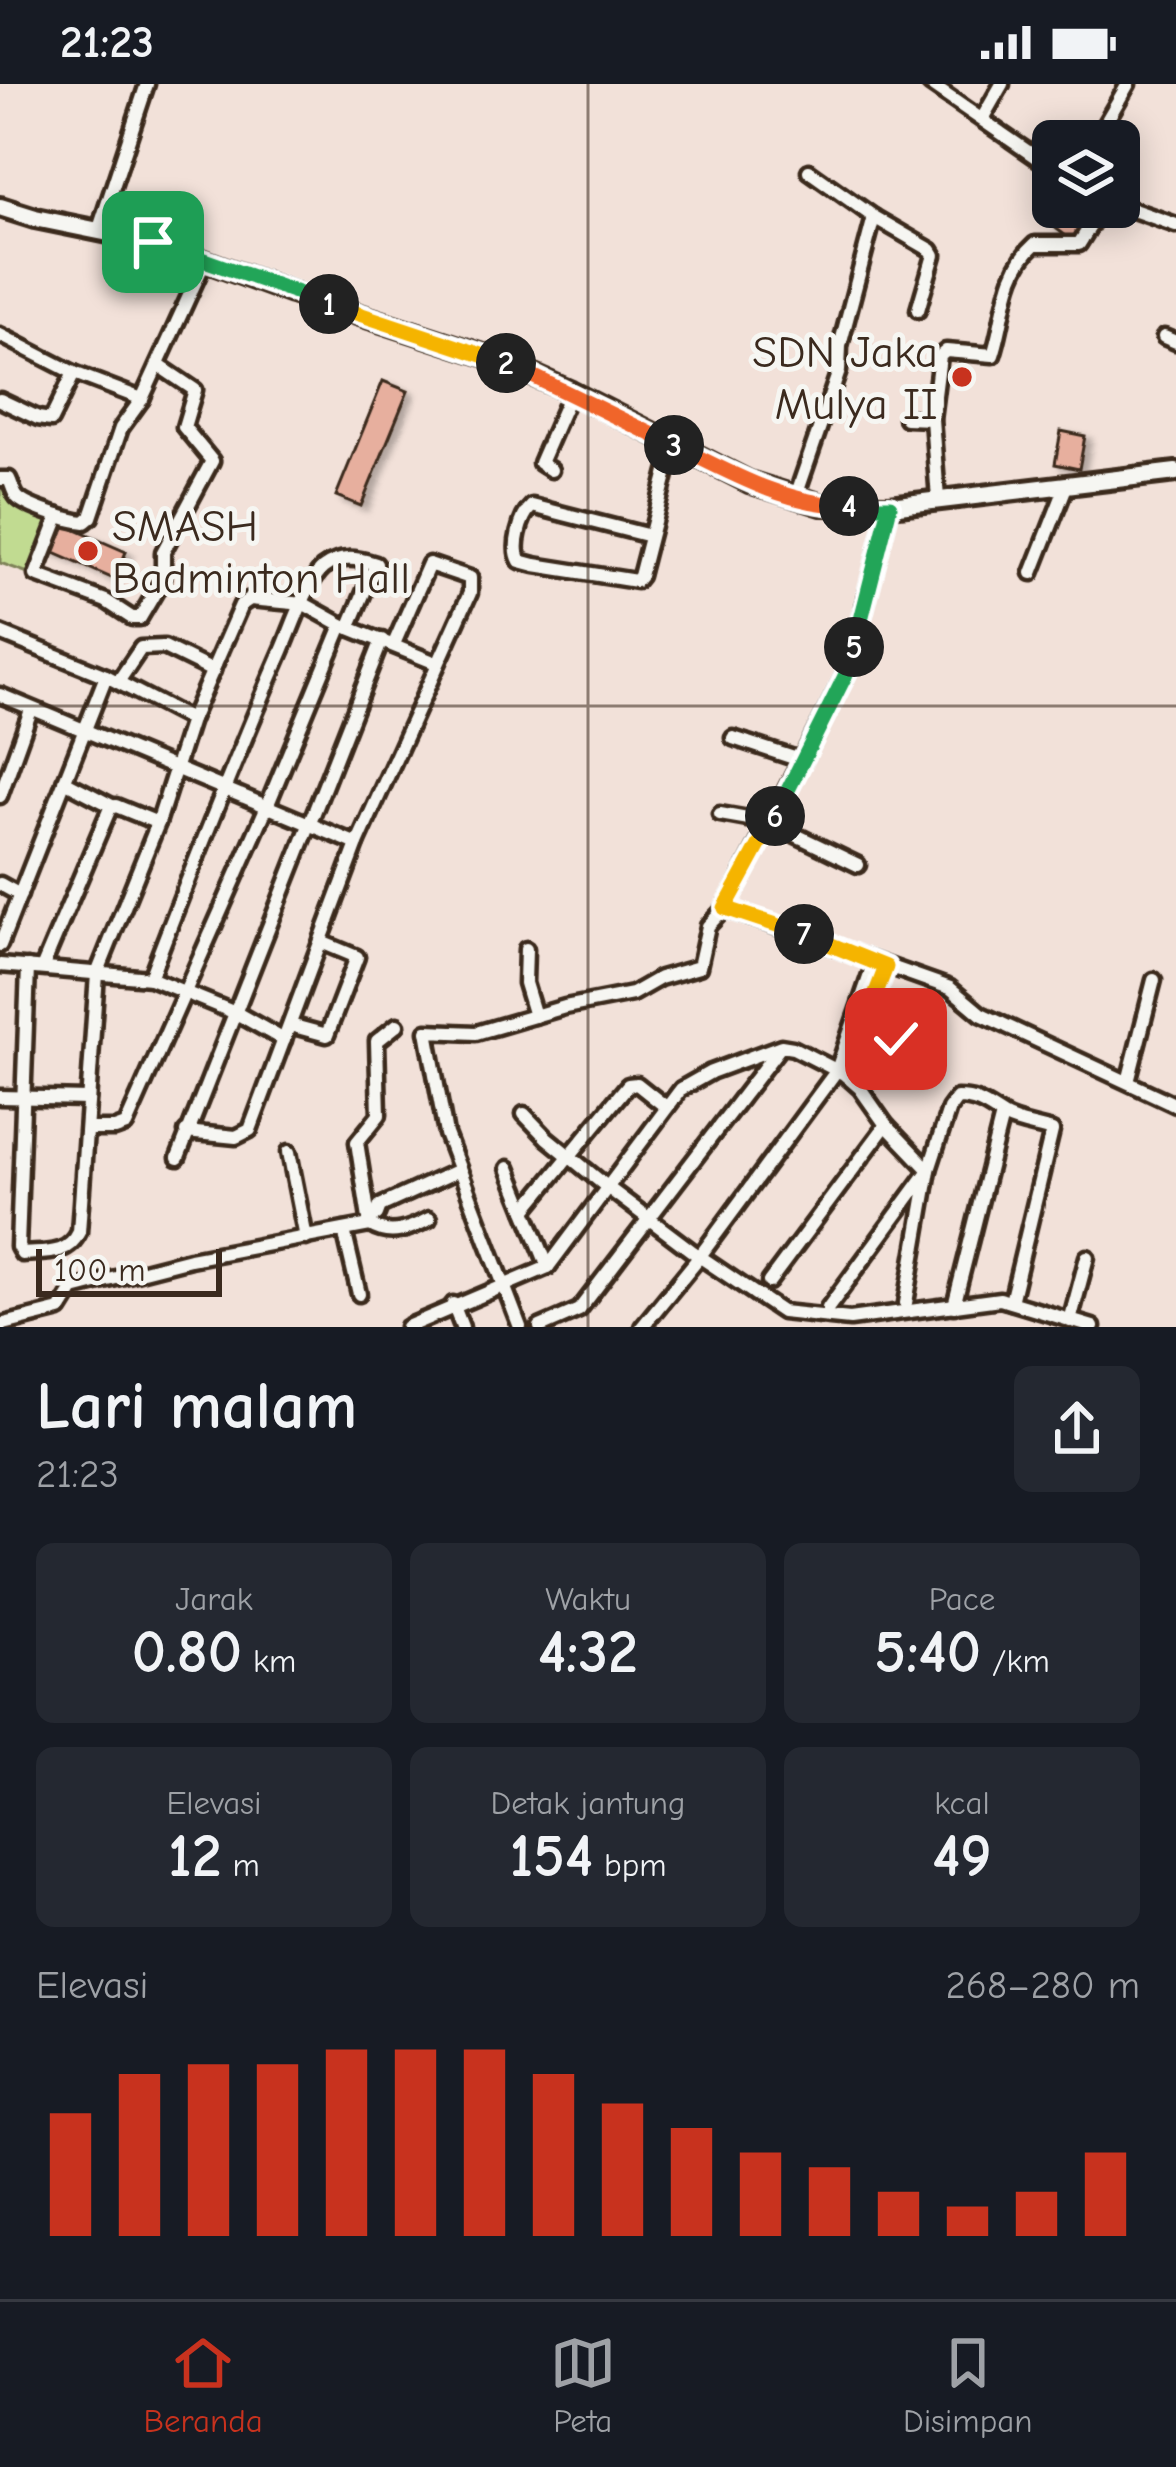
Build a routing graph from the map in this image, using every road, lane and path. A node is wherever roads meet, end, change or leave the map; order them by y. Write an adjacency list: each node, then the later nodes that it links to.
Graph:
1 (147, 84): 14 (street)
2 (931, 84): 5 (street)
3 (1002, 84): 5 (street)
4 (1128, 84): 6 (street)
5 (982, 119): 7 (street)
6 (1107, 120)
7 (1032, 154)
8 (809, 171): 11 (street)
9 (0, 207): 14 (street)
10 (1140, 212): 12 (street)
11 (874, 217): 16 (street); 30 (street)
12 (1176, 225)
13 (1089, 228): 24 (street)
14 (99, 229): 15 (street)
15 (205, 261): 18 (street); 20 (street)
16 (918, 310)
17 (0, 335): 19 (street)
18 (158, 365): 21 (street); 33 (street)
19 (74, 373): 21 (street); 22 (street)
20 (571, 392): 25 (street); 26 (street)
21 (142, 399): 33 (street)
22 (0, 400)
23 (906, 418): 24 (street)
24 (932, 419): 31 (street)
25 (674, 444): 30 (street); 34 (street)
26 (551, 470)
27 (1176, 472): 29 (street)
28 (0, 479): 33 (street)
29 (1067, 484): 31 (street); 35 (street)
30 (795, 499): 32 (street)
31 (938, 500): 32 (street)
32 (890, 506): 48 (street)
33 (59, 516)
34 (650, 536): 34 (street)
35 (1032, 573)
36 (304, 604): 37 (street); 37 (street); 41 (street); 51 (street)
37 (346, 627): 39 (street); 53 (street)
38 (0, 633): 42 (street)
39 (388, 642): 40 (street); 40 (street); 56 (street)
40 (436, 663): 59 (street)
41 (213, 671): 42 (street); 45 (street)
42 (112, 679): 45 (street); 46 (street)
43 (0, 695): 44 (street)
44 (31, 710): 46 (street); 52 (street)
45 (191, 720): 49 (street)
46 (85, 729): 49 (street); 50 (street)
47 (733, 738): 48 (street)
48 (803, 761): 58 (street)
49 (173, 766): 51 (street); 57 (street)
50 (64, 782): 54 (street); 62 (street)
51 (223, 786): 53 (street); 72 (street)
52 (0, 796)
53 (268, 804): 56 (street); 74 (street)
54 (112, 806): 57 (street); 69 (street)
55 (720, 814): 58 (street)
56 (310, 822): 59 (street); 75 (street)
57 (158, 824): 71 (street)
58 (771, 824): 60 (street); 63 (street)
59 (357, 844): 64 (street)
60 (858, 865)
61 (0, 884): 62 (street)
62 (20, 895): 65 (street)
63 (725, 908): 68 (street); 76 (street)
64 (321, 942): 79 (street); 79 (street)
65 (0, 945)
66 (526, 949): 76 (street)
67 (0, 965): 70 (street)
68 (880, 965): 80 (street); 83 (street); 84 (street)
69 (43, 966): 70 (street); 71 (street)
70 (28, 967): 86 (street)
71 (97, 974): 72 (street); 87 (street)
72 (151, 978): 74 (street)
73 (1154, 980): 84 (street)
74 (184, 993): 75 (street); 93 (street)
75 (238, 1014): 81 (street); 94 (street)
76 (535, 1016): 99 (street)
77 (908, 1020): 80 (street)
78 (397, 1024): 105 (street)
79 (290, 1025): 81 (street)
80 (863, 1026): 83 (street)
81 (284, 1040): 94 (street)
82 (781, 1046): 83 (street); 89 (street); 104 (street)
83 (841, 1072): 92 (street); 109 (street)
84 (1128, 1082): 88 (street)
85 (0, 1096): 86 (street)
86 (26, 1097): 87 (street); 93 (street)
87 (88, 1099): 93 (street)
88 (1176, 1106)
89 (667, 1107): 96 (street); 101 (street)
90 (524, 1114): 96 (street)
91 (1002, 1116): 100 (street); 114 (street); 116 (street)
92 (886, 1125): 100 (street); 111 (street)
93 (88, 1129)
94 (186, 1132): 97 (street)
95 (289, 1152): 107 (street)
96 (569, 1157): 101 (street); 102 (street)
97 (178, 1158)
98 (508, 1168): 102 (street)
99 (459, 1170): 105 (street); 112 (street)
100 (928, 1170): 117 (street); 118 (street)
101 (607, 1187): 104 (street); 110 (street)
102 (525, 1210): 110 (street)
103 (429, 1219): 105 (street)
104 (649, 1219): 109 (street); 126 (street)
105 (371, 1222): 106 (street)
106 (344, 1230): 107 (street); 113 (street)
107 (305, 1238): 120 (street)
108 (1087, 1257): 119 (street)
109 (703, 1258): 118 (street); 127 (street); 128 (street)
110 (548, 1267): 112 (street)
111 (770, 1282)
112 (504, 1286): 115 (street); 125 (street)
113 (359, 1294)
114 (1011, 1302): 116 (street); 119 (street)
115 (453, 1304): 121 (street); 124 (street)
116 (954, 1306): 118 (street)
117 (828, 1308)
118 (904, 1314)
119 (1070, 1321): 129 (street)
120 (35, 1322): 122 (street)
121 (426, 1323): 123 (street)
122 (0, 1325)
123 (407, 1327)
124 (462, 1327)
125 (520, 1327)
126 (540, 1327)
127 (642, 1327)
128 (652, 1327)
129 (1093, 1327)

